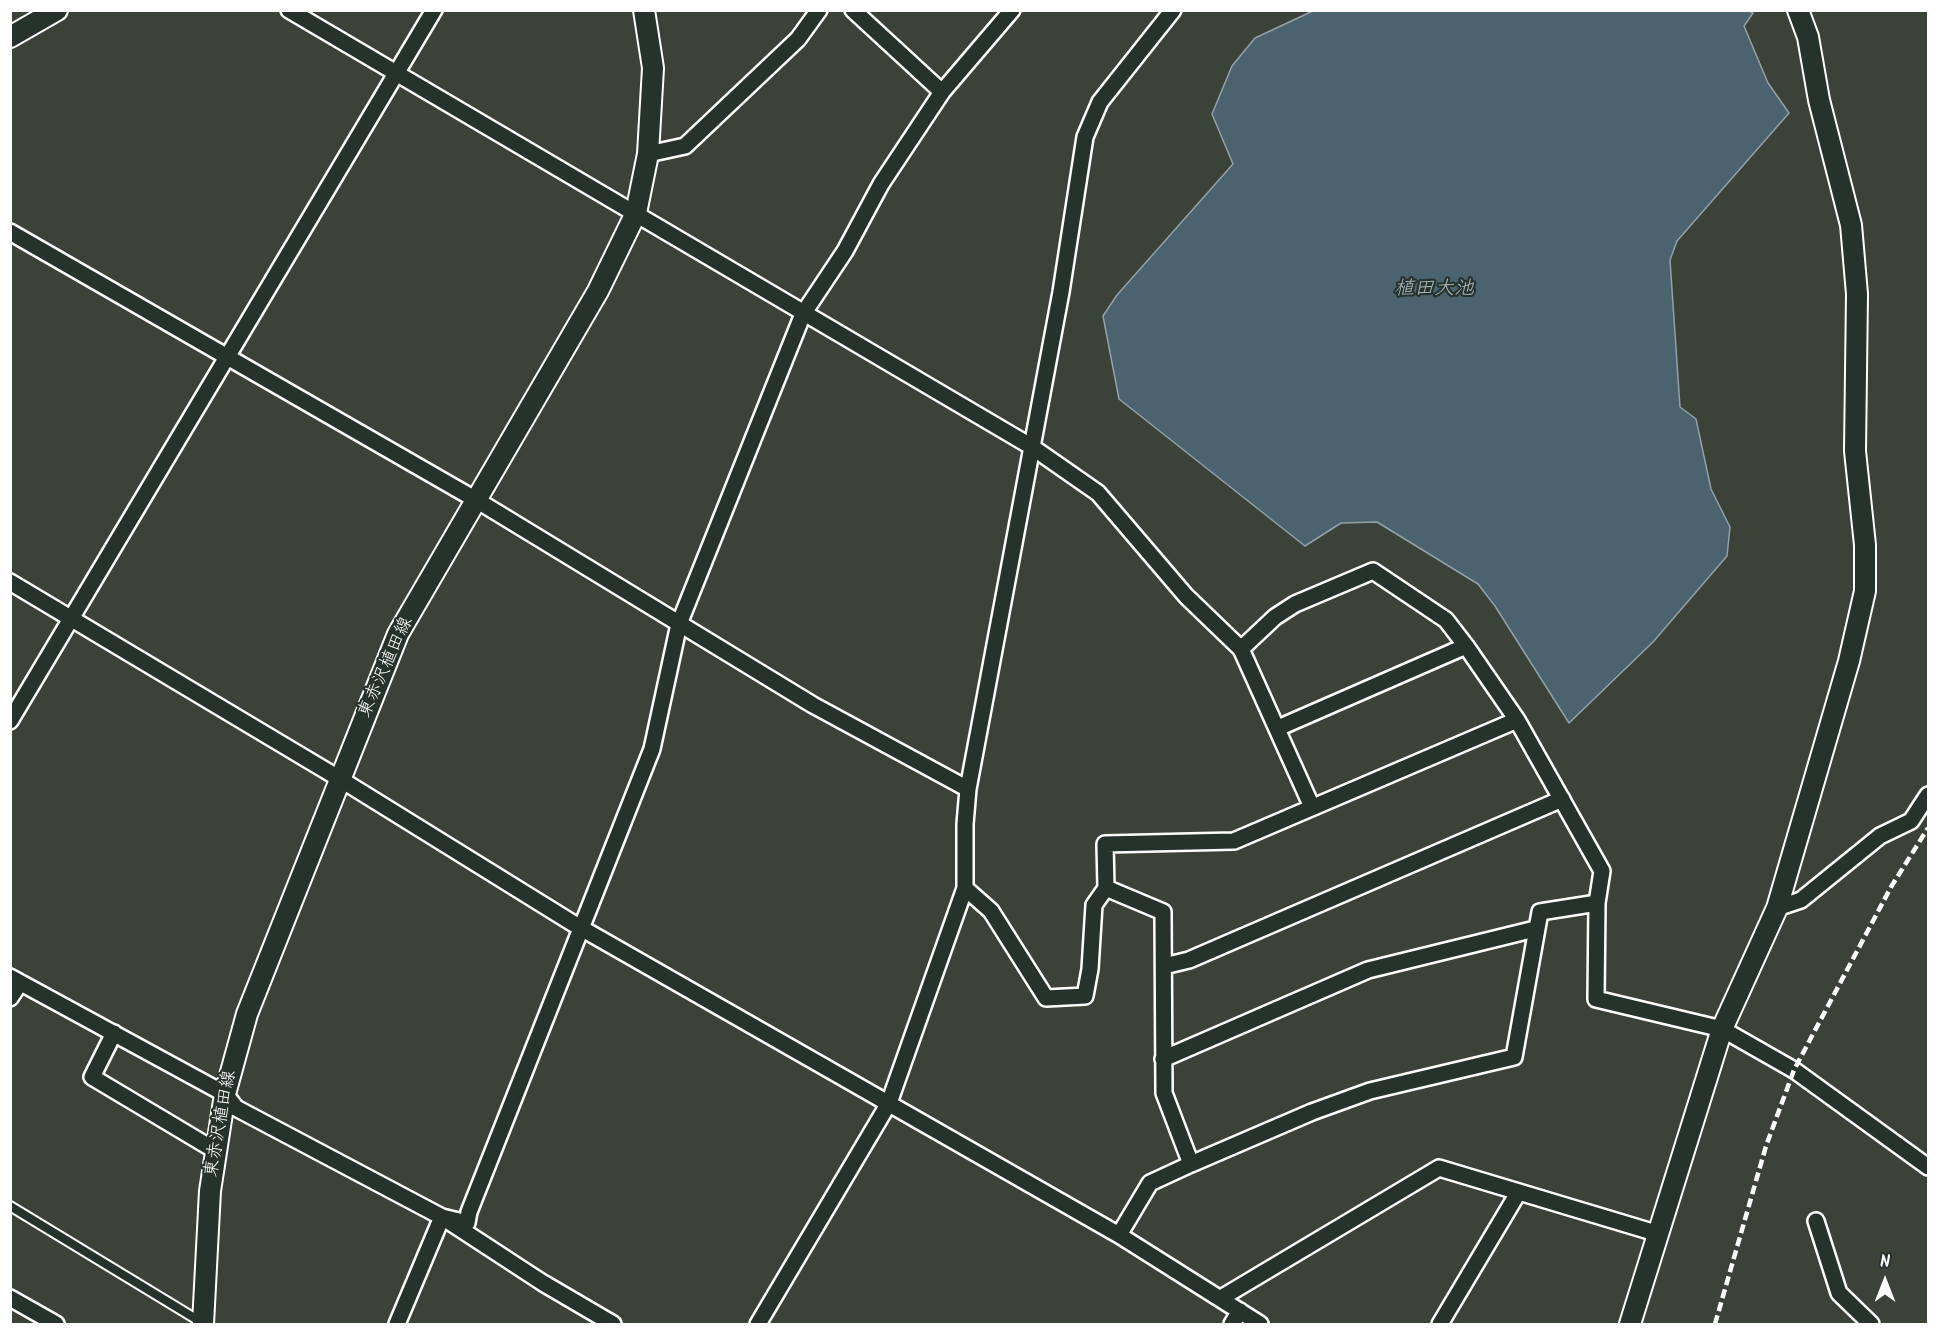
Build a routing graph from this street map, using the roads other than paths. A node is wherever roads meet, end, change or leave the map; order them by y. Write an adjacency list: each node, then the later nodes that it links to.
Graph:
1 (57, 10): 10 (main road)
2 (289, 10): 11 (street)
3 (434, 10): 11 (street)
4 (644, 10): 13 (main road, 東赤沢植田線)
5 (819, 10): 13 (street)
6 (853, 10): 12 (street)
7 (1012, 10): 12 (street)
8 (1173, 10): 18 (street)
9 (1798, 10): 36 (main road)
10 (10, 37)
11 (396, 72): 14 (street); 17 (street)
12 (942, 92): 16 (street)
13 (648, 154): 14 (main road, 東赤沢植田線)
14 (636, 213): 16 (street); 19 (main road, 東赤沢植田線)
15 (10, 232): 17 (street)
16 (803, 314): 18 (street); 22 (street)
17 (229, 357): 19 (street); 21 (street)
18 (1032, 447): 24 (street); 29 (street)
19 (478, 501): 22 (street); 28 (main road, 東赤沢植田線)
20 (10, 582): 21 (street)
21 (71, 619): 26 (street); 28 (street)
22 (679, 624): 29 (street); 37 (street)
23 (1466, 646): 24 (street); 25 (street); 27 (street)
24 (1241, 648): 27 (street)
25 (1517, 720): 31 (street); 32 (street)
26 (10, 721)
27 (1278, 728): 32 (street)
28 (340, 779): 37 (street); 45 (main road, 東赤沢植田線)
29 (968, 789): 33 (street)
30 (1929, 795): 36 (street)
31 (1562, 799): 35 (street); 39 (street)
32 (1312, 807): 34 (street)
33 (965, 888): 34 (street); 46 (street)
34 (1106, 888): 39 (street)
35 (1597, 903): 38 (street); 42 (street)
36 (1777, 908): 42 (main road)
37 (581, 928): 46 (street); 52 (street)
38 (1535, 929): 44 (street); 48 (street)
39 (1164, 966): 44 (street)
40 (15, 980): 41 (street); 43 (street)
41 (10, 998)
42 (1722, 1029): 49 (street); 54 (main road)
43 (114, 1034): 45 (street); 47 (street)
44 (1163, 1059): 48 (street)
45 (225, 1094): 47 (main road, 東赤沢植田線); 52 (street)
46 (889, 1103): 55 (street); 63 (street)
47 (216, 1151): 60 (main road, 東赤沢植田線)
48 (1191, 1164): 55 (street)
49 (1929, 1167)
50 (1518, 1194): 54 (street); 57 (street); 65 (street)
51 (10, 1206): 60 (lane)
52 (442, 1217): 61 (street); 62 (street)
53 (1816, 1221): 67 (street)
54 (1659, 1234): 66 (main road)
55 (1119, 1236): 57 (street)
56 (10, 1298): 59 (street)
57 (1221, 1298): 58 (street)
58 (1236, 1318): 64 (street)
59 (56, 1324)
60 (203, 1324)
61 (398, 1324)
62 (613, 1324)
63 (758, 1324)
64 (1260, 1324)
65 (1440, 1324)
66 (1630, 1324)
67 (1871, 1324)

